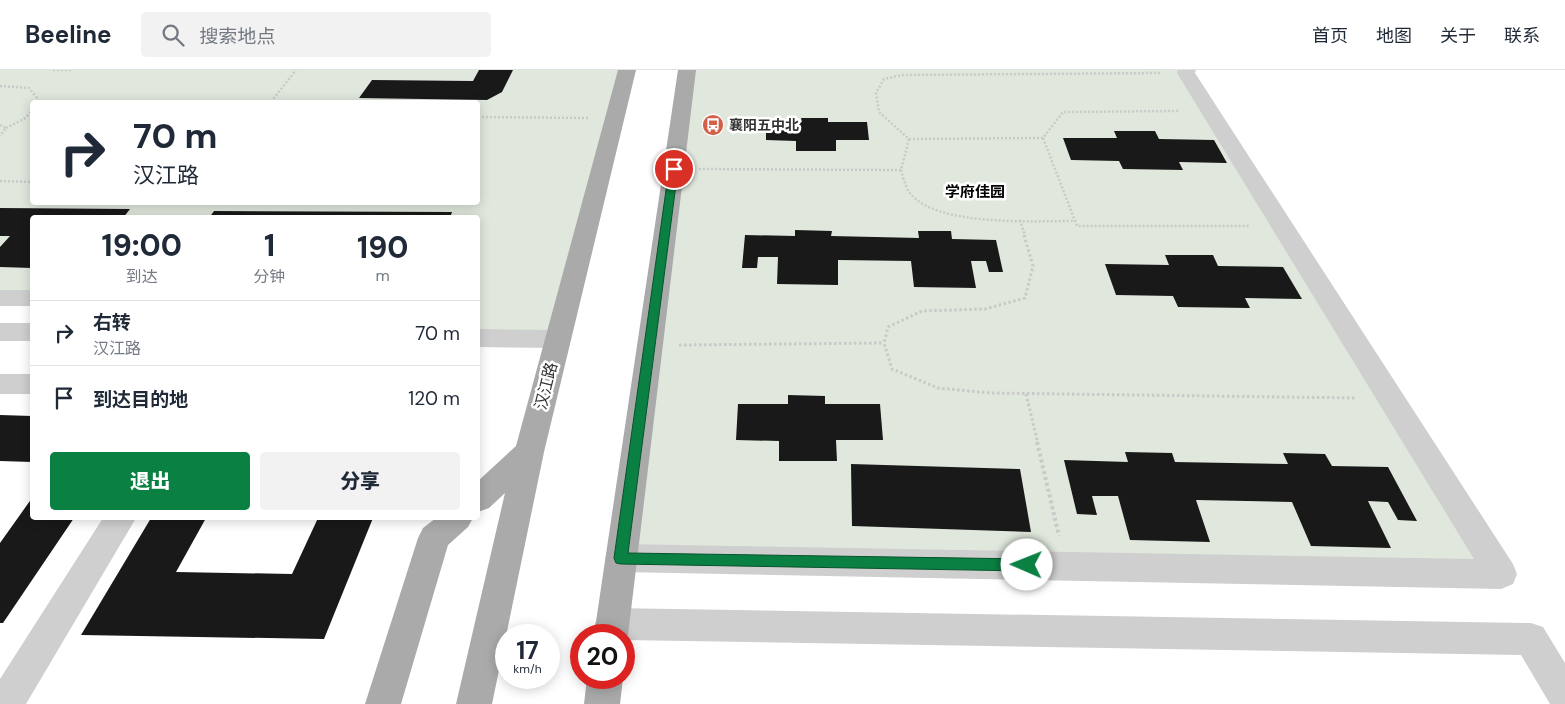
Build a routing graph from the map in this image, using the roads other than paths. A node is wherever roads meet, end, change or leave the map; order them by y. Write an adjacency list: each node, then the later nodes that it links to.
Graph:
1 (627, 70): 9 (main road, 汉江路)
2 (687, 70): 16 (main road)
3 (1187, 71): 16 (lane)
4 (0, 298): 5 (lane)
5 (30, 298)
6 (0, 332): 7 (lane)
7 (30, 332)
8 (480, 338): 9 (lane)
9 (558, 339): 12 (main road, 汉江路)
10 (0, 384): 11 (lane)
11 (30, 384)
12 (529, 452): 13 (main road); 23 (main road, 汉江路)
13 (480, 497)
14 (119, 520): 21 (lane)
15 (455, 520): 22 (main road)
16 (621, 558): 17 (main road)
17 (613, 624)
18 (635, 630): 20 (lane)
19 (604, 689): 24 (main road)
20 (1565, 696)
21 (5, 704)
22 (383, 704)
23 (474, 704)
24 (602, 704)

